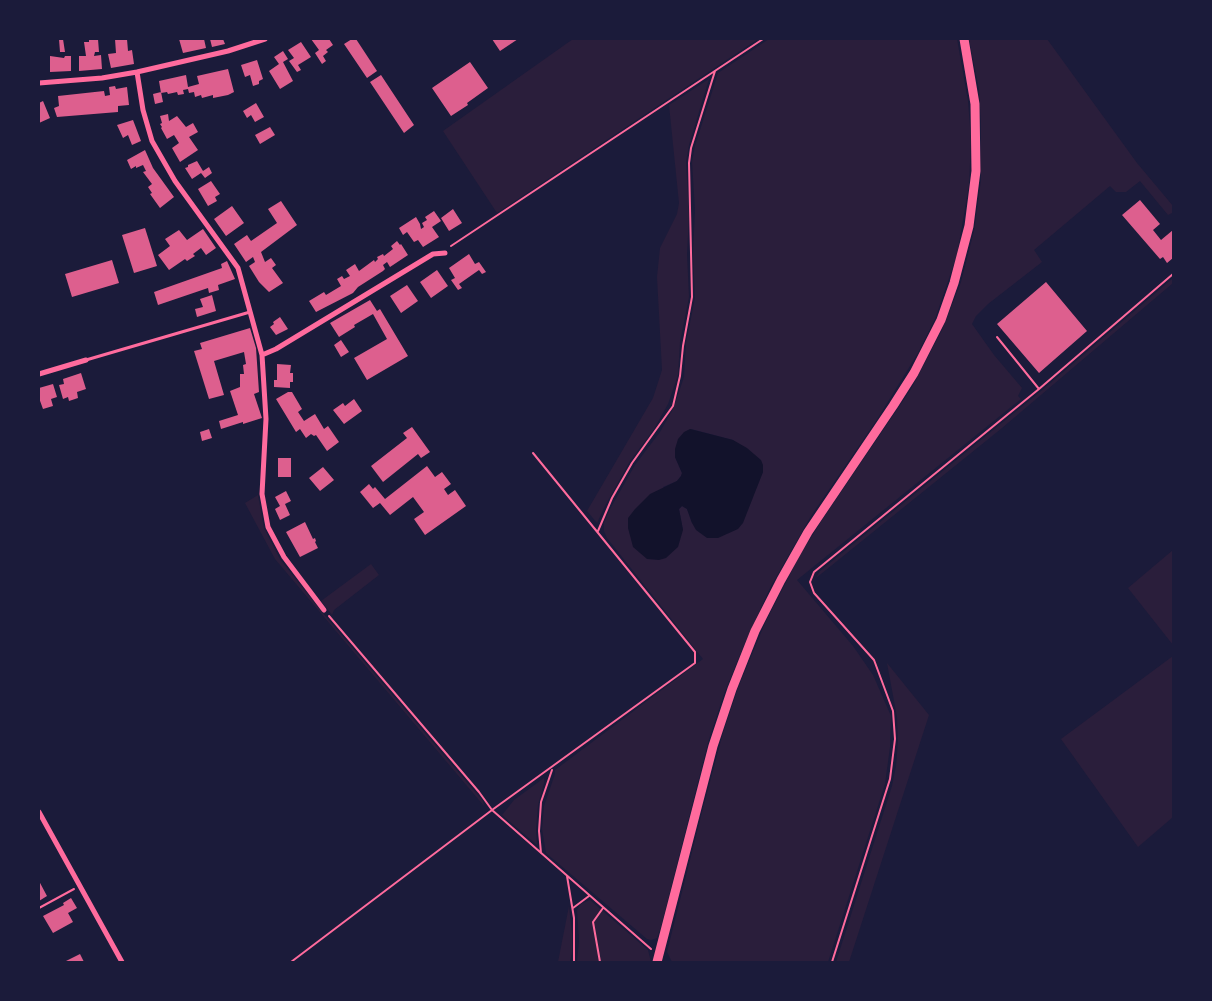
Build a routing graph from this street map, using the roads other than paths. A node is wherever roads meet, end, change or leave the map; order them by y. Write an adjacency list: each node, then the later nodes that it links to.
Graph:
1 (265, 39): 3 (street)
2 (964, 39): 12 (main road)
3 (137, 72): 4 (street); 6 (street)
4 (39, 83)
5 (445, 253): 7 (street)
6 (250, 312): 7 (street); 8 (lane)
7 (262, 355): 10 (street)
8 (86, 360): 9 (street)
9 (39, 374)
10 (324, 610)
11 (40, 816): 13 (street)
12 (661, 960)
13 (122, 962)

